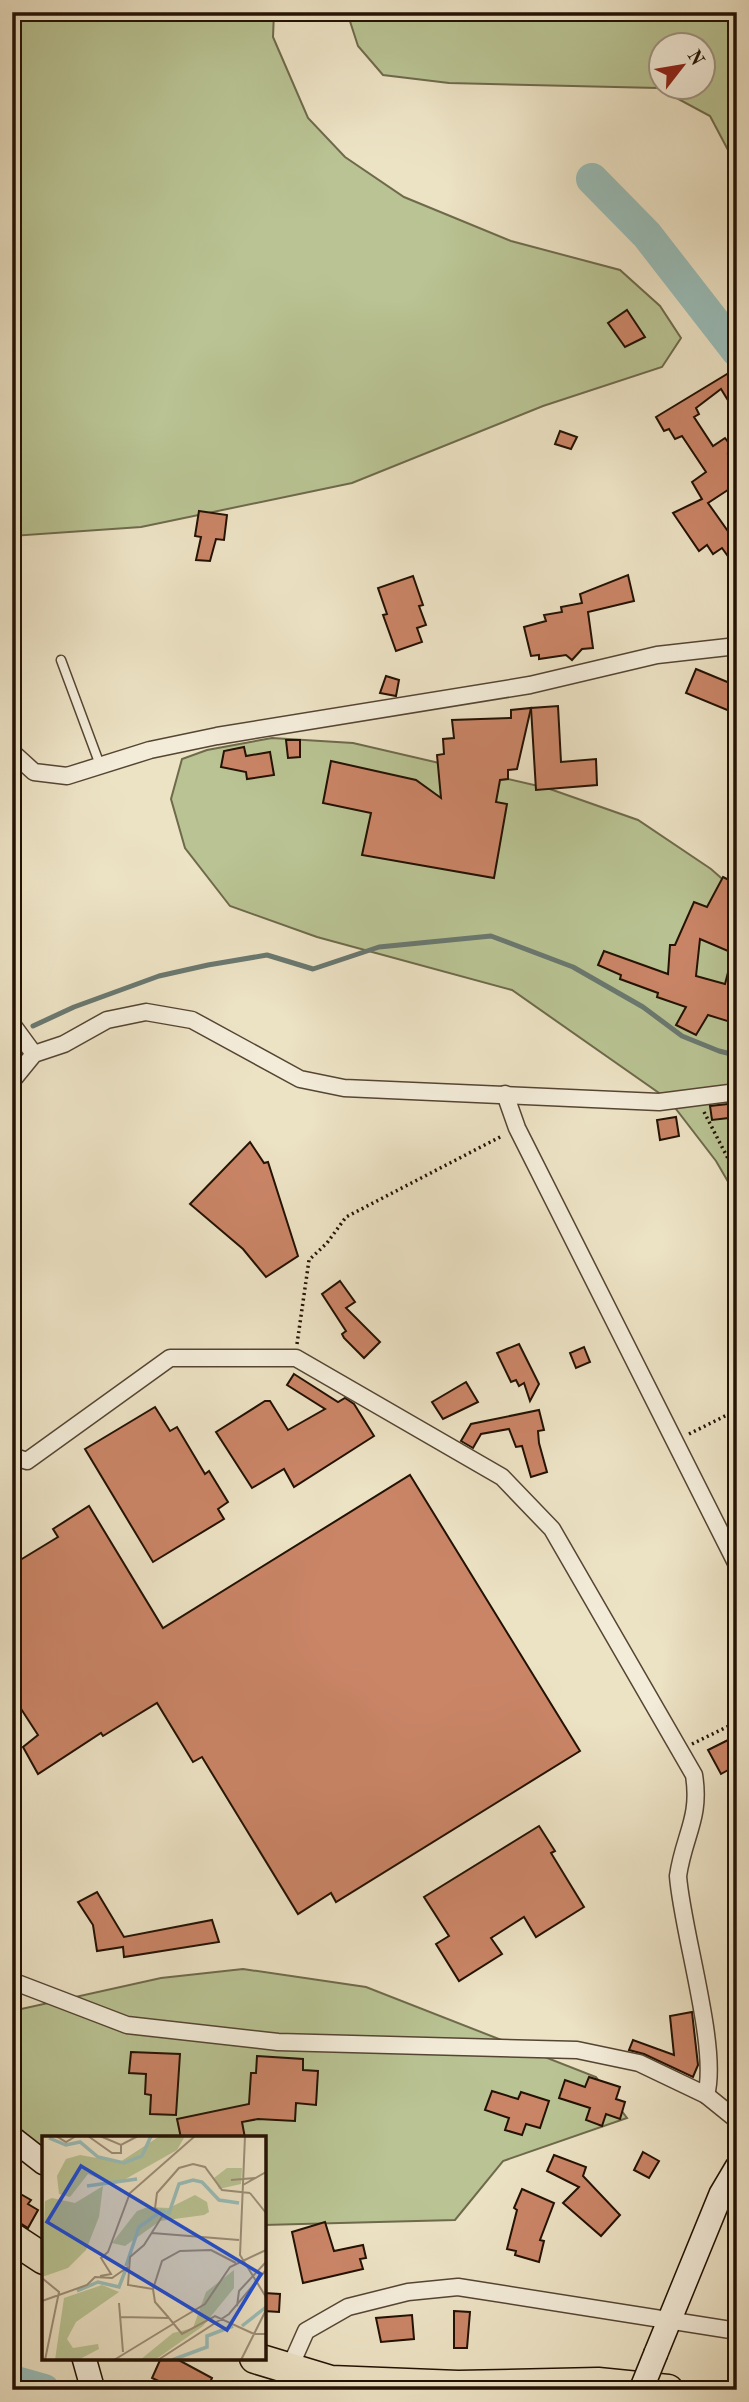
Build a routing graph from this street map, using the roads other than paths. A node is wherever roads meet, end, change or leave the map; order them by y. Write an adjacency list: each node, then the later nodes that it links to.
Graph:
1 (737, 646): 4 (street)
2 (61, 660): 4 (lane)
3 (12, 752): 4 (street)
4 (100, 765)
5 (12, 1024): 6 (street)
6 (34, 1054): 7 (street); 9 (street)
7 (12, 1081)
8 (737, 1092): 9 (street)
9 (505, 1094): 11 (street)
10 (12, 1455): 13 (street)
11 (737, 1565)
12 (12, 1981): 13 (street)
13 (706, 2095): 14 (street)
14 (736, 2119)
15 (12, 2138): 16 (street)
16 (42, 2161)
17 (737, 2166): 20 (street)
18 (12, 2238): 19 (highway)
19 (42, 2258)
20 (670, 2321): 21 (street); 24 (street); 26 (street, bridge)
21 (737, 2331)
22 (85, 2360): 25 (street)
23 (263, 2360): 24 (highway)
24 (290, 2367): 27 (highway)
25 (93, 2390)
26 (641, 2390)
27 (668, 2390)

